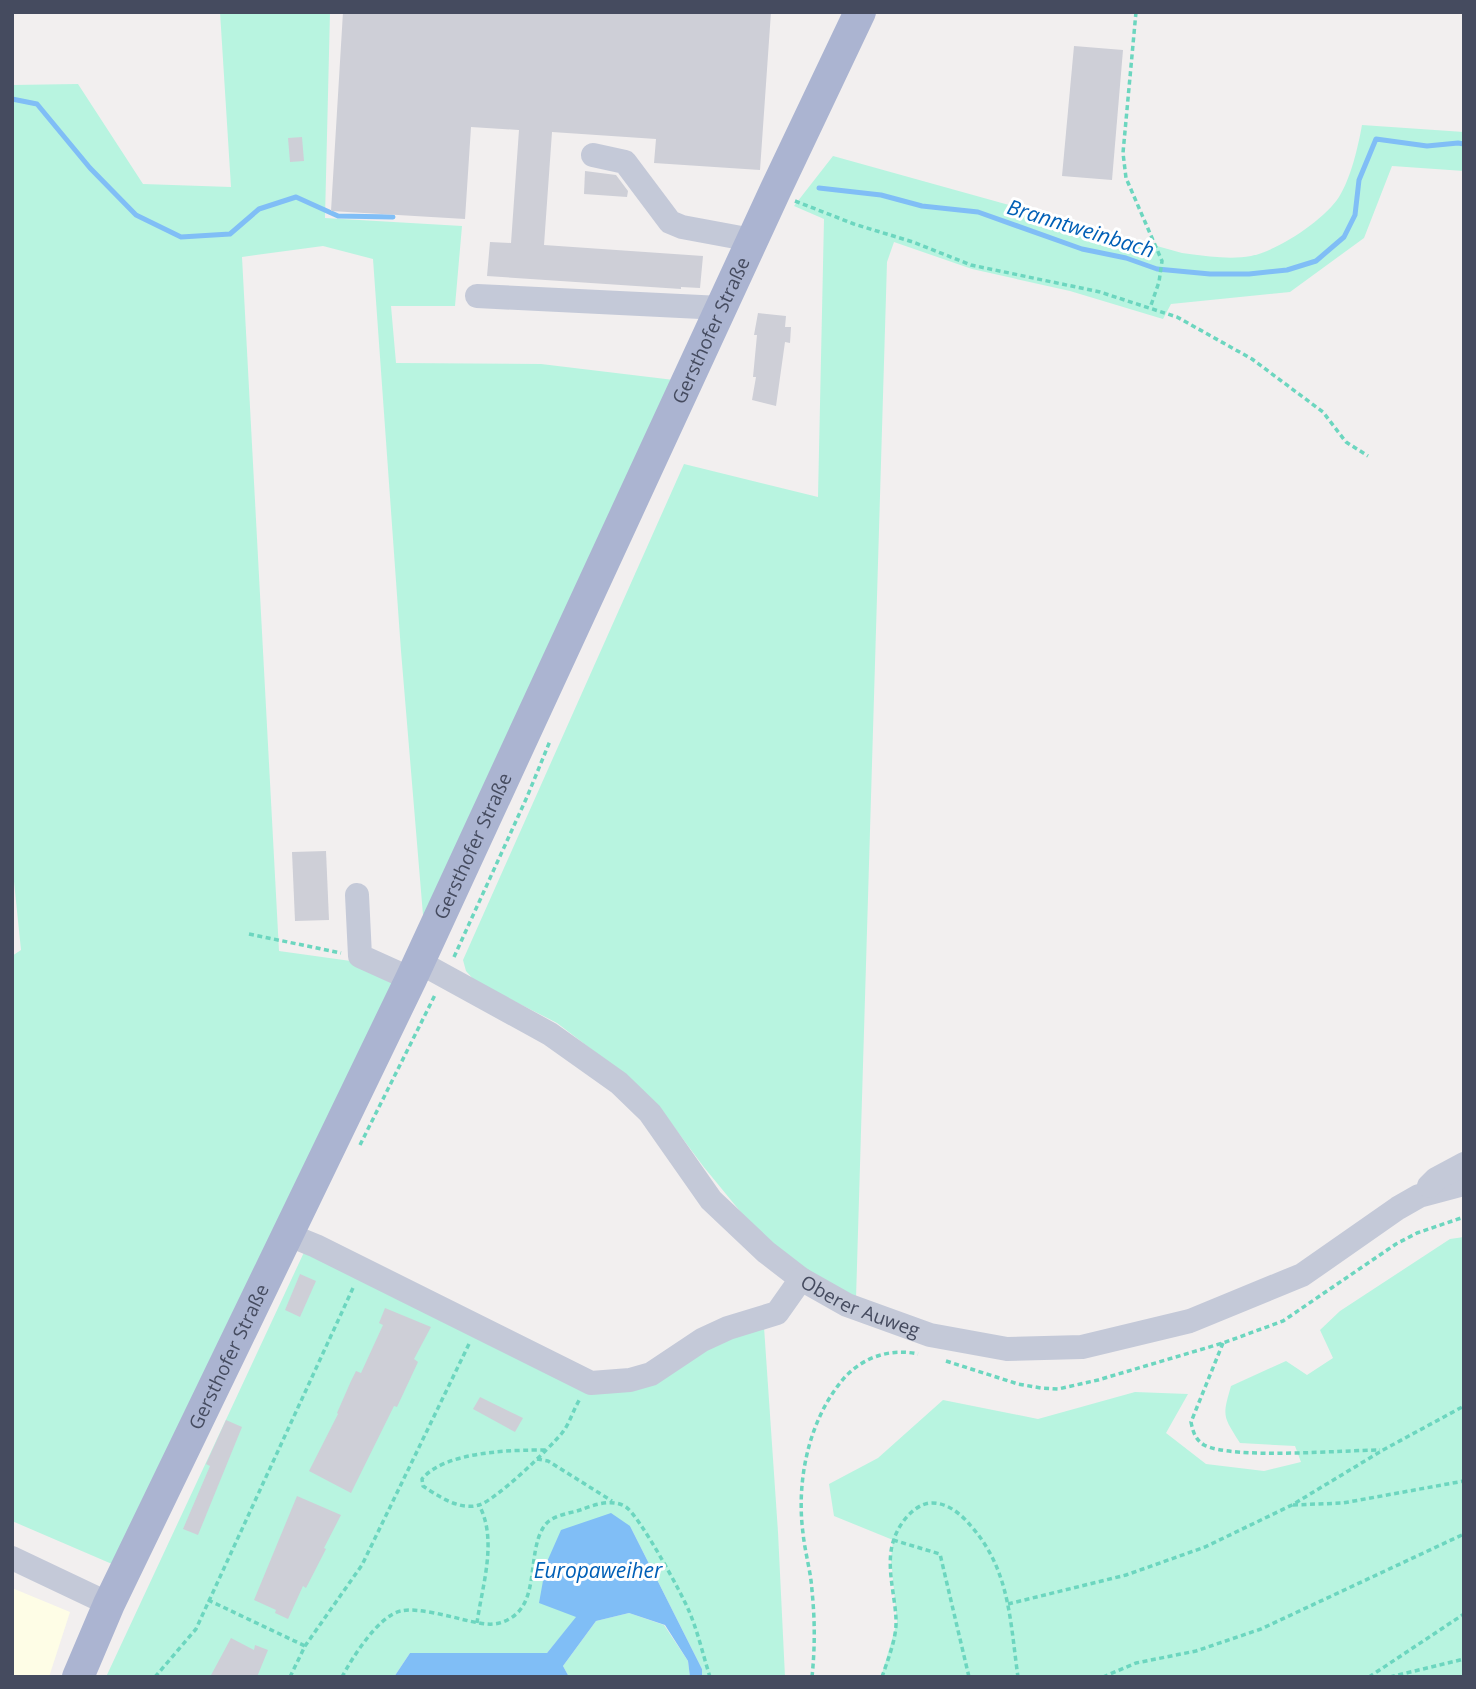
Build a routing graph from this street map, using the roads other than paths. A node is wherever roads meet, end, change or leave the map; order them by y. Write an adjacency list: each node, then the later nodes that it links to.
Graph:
1 (860, 12): 3 (main road, Gersthofer Straße)
2 (593, 155): 3 (street)
3 (752, 240): 5 (main road, Gersthofer Straße)
4 (477, 296): 5 (street)
5 (721, 308): 7 (main road, Gersthofer Straße)
6 (357, 895): 7 (street)
7 (415, 971): 11 (main road, Gersthofer Straße); 12 (street)
8 (1464, 1164): 10 (street, Oberer Auweg)
9 (1464, 1184): 10 (street, Oberer Auweg)
10 (1419, 1196): 12 (street, Oberer Auweg)
11 (289, 1235): 12 (street, Oberer Auweg); 14 (main road, Gersthofer Straße)
12 (801, 1279)
13 (12, 1558): 14 (street)
14 (109, 1604): 15 (main road, Gersthofer Straße)
15 (78, 1677)

